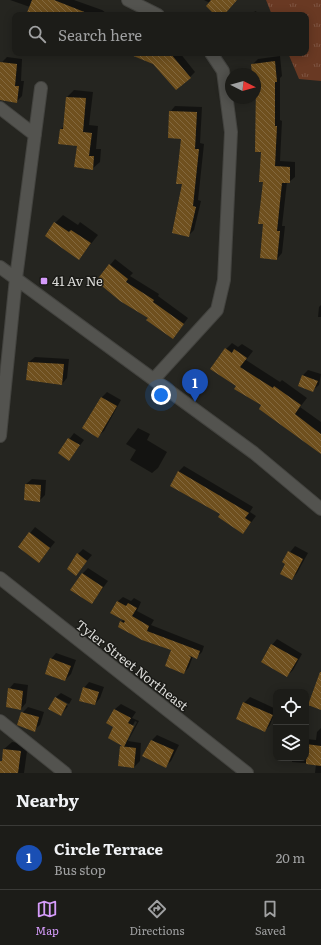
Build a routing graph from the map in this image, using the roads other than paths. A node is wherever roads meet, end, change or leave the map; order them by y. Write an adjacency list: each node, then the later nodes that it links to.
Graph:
1 (128, 0): 2 (street)
2 (152, 12)
3 (213, 56): 9 (street)
4 (41, 88): 6 (street)
5 (0, 108): 6 (street)
6 (35, 135): 8 (street)
7 (0, 267): 8 (street)
8 (16, 278): 9 (street); 10 (street)
9 (154, 380): 11 (street)
10 (0, 428)
11 (321, 509)
12 (0, 578): 15 (street, Tyler Street Northeast)
13 (0, 721): 14 (street)
14 (66, 773)
15 (247, 773)

